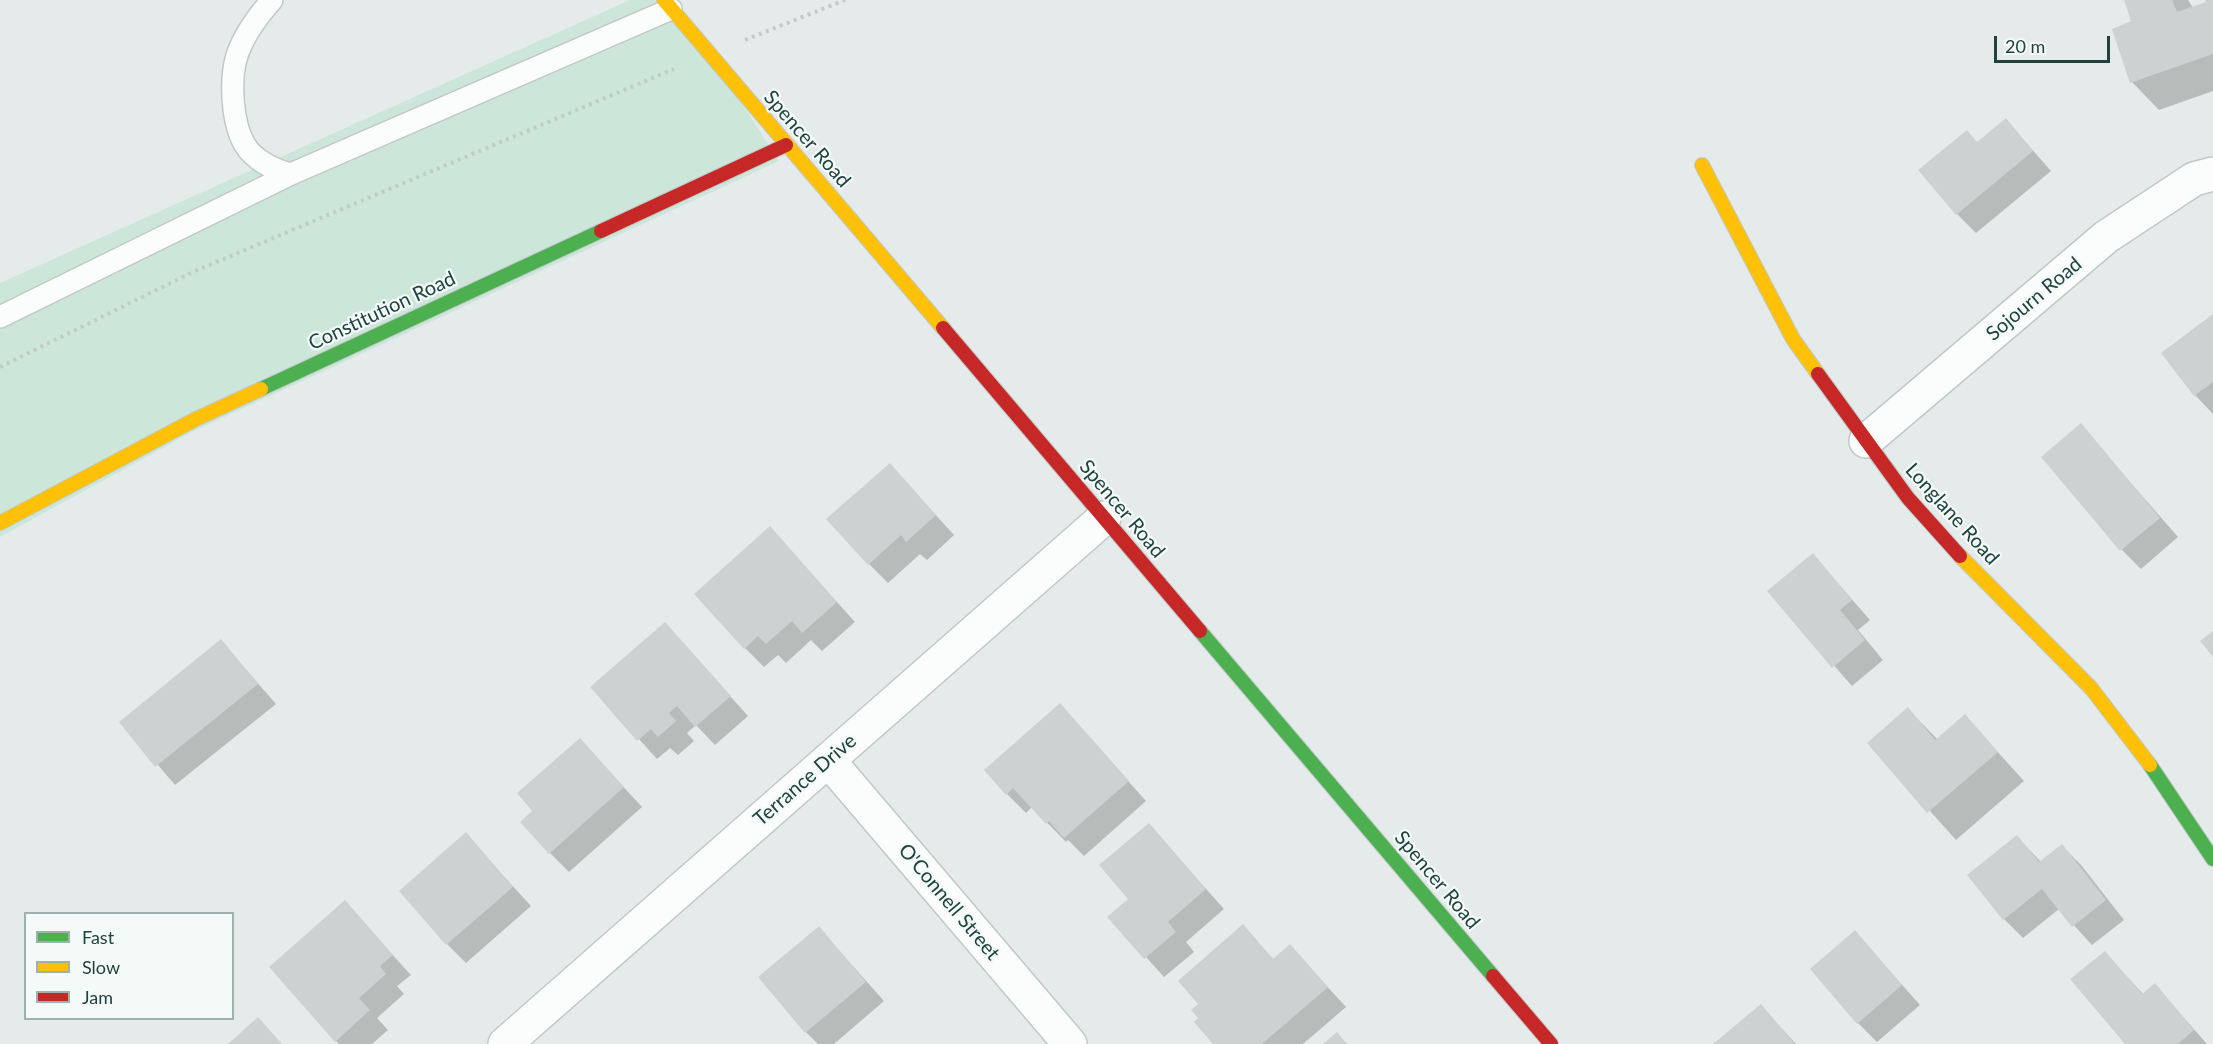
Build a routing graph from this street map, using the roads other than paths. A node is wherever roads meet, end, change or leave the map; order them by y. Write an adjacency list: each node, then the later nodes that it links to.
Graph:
1 (272, 0): 5 (lane)
2 (667, 5): 3 (street, Spencer Road); 5 (lane)
3 (786, 145): 9 (street, Spencer Road); 10 (street, Constitution Road)
4 (1702, 165): 8 (street, Longlane Road)
5 (291, 174): 7 (lane)
6 (2213, 174): 8 (street, Sojourn Road)
7 (0, 317)
8 (1866, 441): 12 (street, Longlane Road)
9 (1104, 518): 11 (street, Terrance Drive); 15 (street, Spencer Road)
10 (0, 523)
11 (828, 760): 13 (street, Terrance Drive); 14 (street, O'Connell Street)
12 (2213, 859)
13 (506, 1044)
14 (1070, 1044)
15 (1551, 1044)

